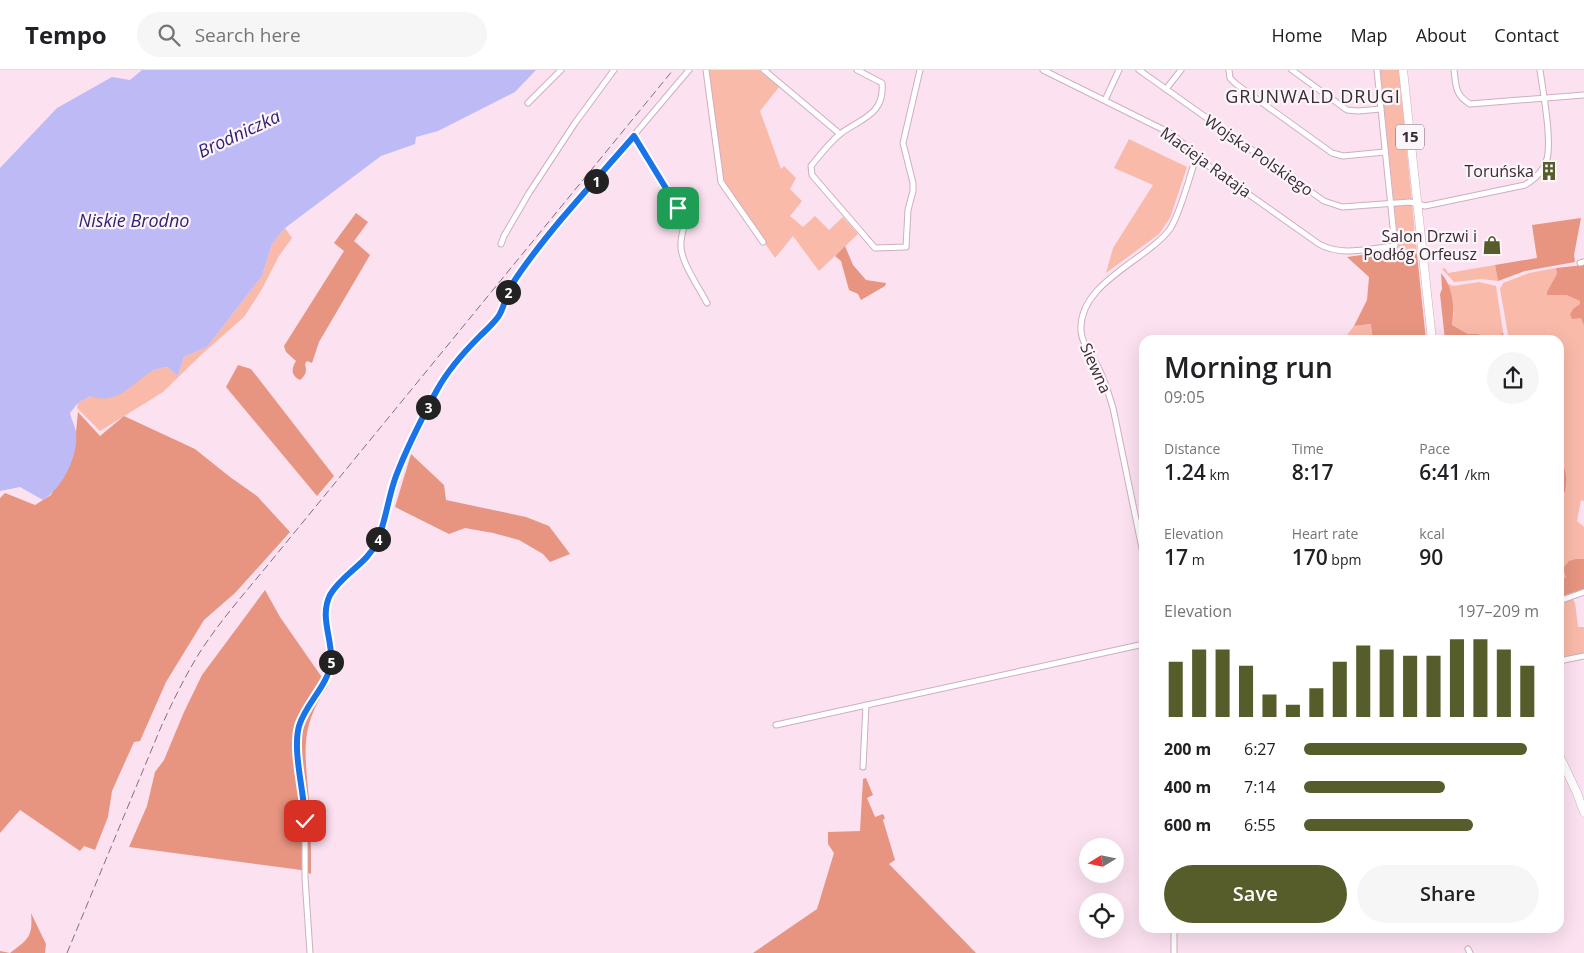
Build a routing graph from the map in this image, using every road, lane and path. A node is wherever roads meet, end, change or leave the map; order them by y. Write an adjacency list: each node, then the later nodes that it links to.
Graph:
1 (560, 70): 22 (street)
2 (614, 70): 31 (street)
3 (689, 70): 25 (street)
4 (706, 70): 30 (street)
5 (764, 70): 24 (street)
6 (857, 70): 24 (street)
7 (920, 70): 24 (street)
8 (1044, 70): 21 (street, Macieja Rataja)
9 (1119, 70): 21 (street)
10 (1138, 70): 18 (street, Wojska Polskiego)
11 (1181, 70): 18 (street)
12 (1229, 70): 26 (street)
13 (1292, 70): 23 (street)
14 (1377, 70): 23 (street)
15 (1403, 70): 29 (main road, 15)
16 (1454, 70): 20 (street)
17 (1540, 70): 20 (street, Wojska Polskiego)
18 (1166, 89): 28 (street, Wojska Polskiego)
19 (1584, 95): 20 (street)
20 (1543, 99): 29 (street, Wojska Polskiego)
21 (1105, 100): 27 (street, Macieja Rataja)
22 (528, 103)
23 (1381, 108): 26 (street)
24 (840, 134)
25 (634, 136): 32 (street); 46 (street)
26 (1385, 152): 28 (street)
27 (1196, 157): 28 (street, Macieja Rataja); 34 (street, Siewna)
28 (1391, 203): 29 (street, Wojska Polskiego)
29 (1417, 204): 33 (main road, 15)
30 (763, 242)
31 (501, 244)
32 (707, 303)
33 (1431, 335)
34 (1139, 534)
35 (1584, 592): 36 (street)
36 (1564, 599)
37 (1139, 645): 40 (street)
38 (1584, 656): 39 (street)
39 (1564, 660)
40 (866, 705): 41 (street); 43 (street)
41 (776, 725)
42 (1564, 766): 44 (main road)
43 (863, 767)
44 (1584, 811)
45 (1174, 933): 47 (street)
46 (310, 953)
47 (1174, 953)

